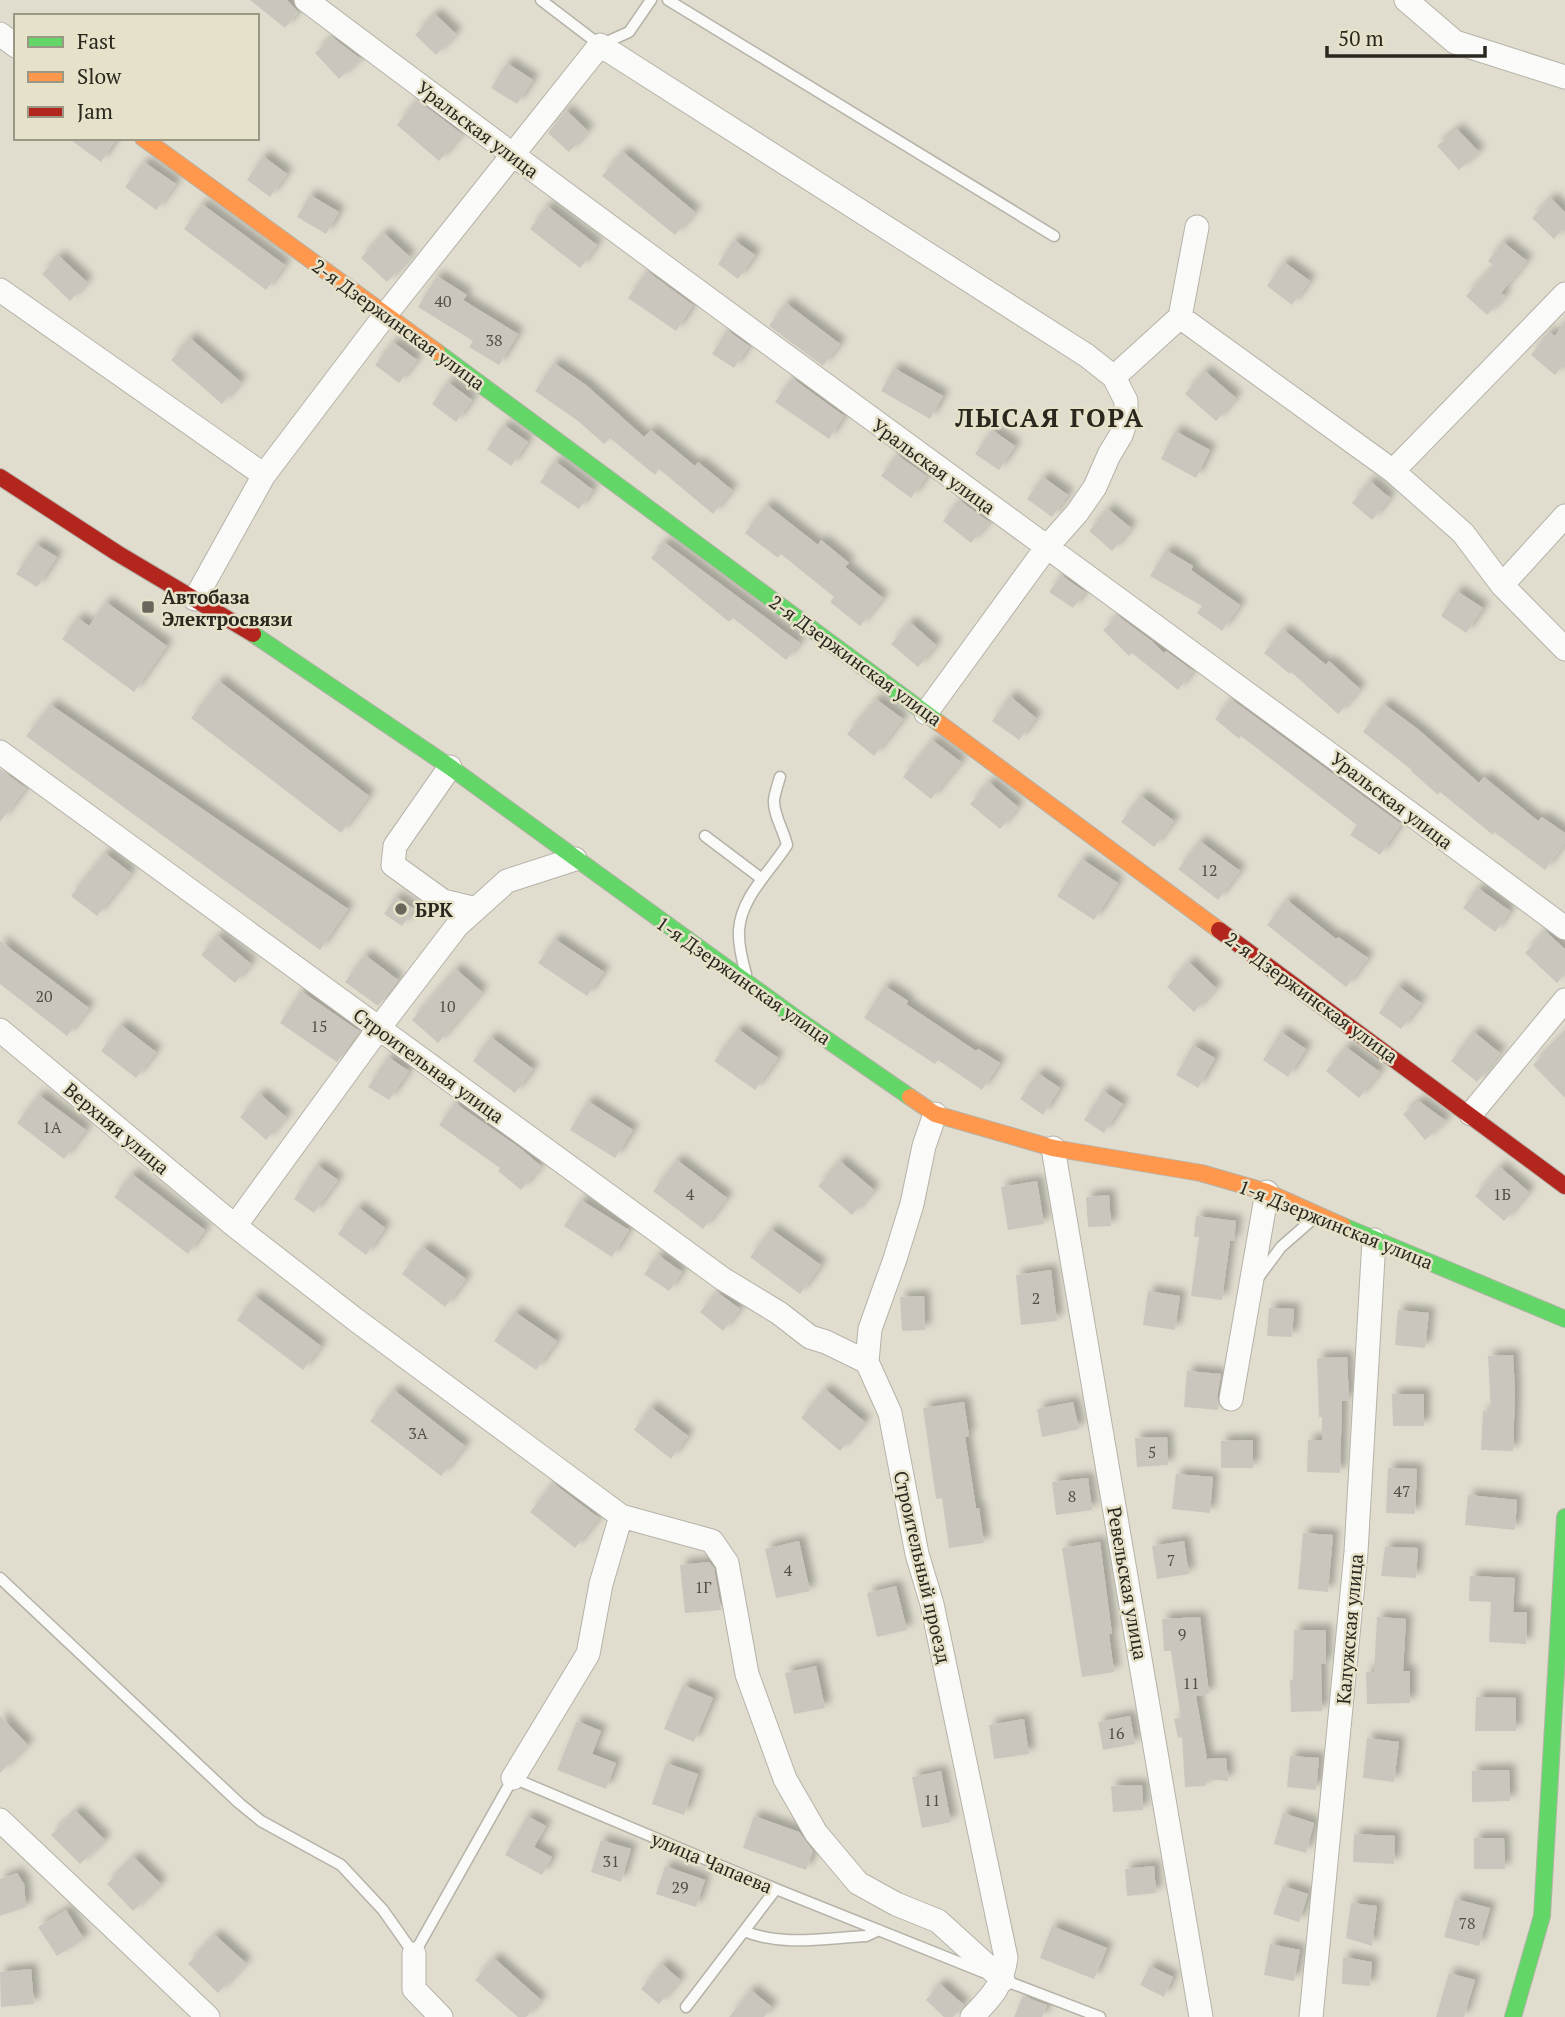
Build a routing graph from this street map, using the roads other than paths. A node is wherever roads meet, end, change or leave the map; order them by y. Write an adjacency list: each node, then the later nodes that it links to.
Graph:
1 (306, 0): 9 (street, Уральская улица)
2 (541, 0): 6 (lane)
3 (651, 0): 6 (lane)
4 (668, 0): 11 (lane)
5 (1406, 0): 7 (street)
6 (600, 45): 9 (street); 16 (street)
7 (1565, 77)
8 (147, 140): 14 (street, 2-я Дзержинская улица)
9 (512, 155): 14 (street); 21 (street, Уральская улица)
10 (1197, 227): 15 (street)
11 (1054, 236)
12 (0, 290): 18 (street)
13 (1565, 294): 17 (street)
14 (386, 314): 18 (street); 25 (street, 2-я Дзержинская улица)
15 (1180, 317): 16 (street); 17 (street)
16 (1114, 377): 21 (street)
17 (1393, 471): 22 (street)
18 (264, 475): 23 (street)
19 (0, 477): 23 (street, 1-я Дзержинская улица)
20 (1565, 516): 22 (street)
21 (1046, 548): 25 (street); 33 (street, Уральская улица)
22 (1502, 585): 24 (street)
23 (195, 599): 27 (street, 1-я Дзержинская улица)
24 (1565, 649)
25 (926, 713): 39 (street, 2-я Дзержинская улица)
26 (0, 752): 36 (street, Строительная улица)
27 (450, 766): 30 (street, 1-я Дзержинская улица); 32 (street)
28 (780, 777): 31 (lane)
29 (705, 836): 31 (lane)
30 (575, 859): 32 (street); 34 (street, 1-я Дзержинская улица)
31 (762, 879): 34 (lane)
32 (477, 909): 36 (street)
33 (1565, 929)
34 (748, 983): 38 (street, 1-я Дзержинская улица)
35 (1565, 1000): 39 (street)
36 (379, 1028): 44 (street); 48 (street, Строительная улица)
37 (0, 1030): 44 (street, Верхняя улица)
38 (935, 1114): 40 (street, 1-я Дзержинская улица); 48 (street)
39 (1471, 1114): 41 (street, 2-я Дзержинская улица)
40 (1054, 1148): 42 (street, 1-я Дзержинская улица); 65 (street, Ревельская улица)
41 (1565, 1186)
42 (1267, 1192): 43 (street, 1-я Дзержинская улица); 46 (street)
43 (1317, 1215): 45 (street, 1-я Дзержинская улица); 46 (lane)
44 (235, 1226): 50 (street, Верхняя улица)
45 (1374, 1240): 47 (street, 1-я Дзержинская улица); 66 (street, Калужская улица)
46 (1250, 1288): 49 (street)
47 (1565, 1319)
48 (867, 1362): 59 (street, Строительный проезд)
49 (1231, 1399)
50 (621, 1516): 53 (street); 59 (street)
51 (1565, 1517): 67 (street)
52 (0, 1578): 58 (lane)
53 (513, 1778): 55 (lane, улица Чапаева); 58 (lane)
54 (0, 1820): 61 (street)
55 (776, 1889): 56 (lane, улица Чапаева); 57 (lane)
56 (879, 1930): 57 (lane); 59 (lane, улица Чапаева)
57 (744, 1931): 60 (lane)
58 (414, 1954): 62 (street)
59 (1003, 1980): 63 (street); 64 (lane, улица Чапаева)
60 (686, 2007)
61 (208, 2017)
62 (441, 2017)
63 (972, 2017)
64 (1100, 2017)
65 (1201, 2017)
66 (1311, 2017)
67 (1513, 2017)

